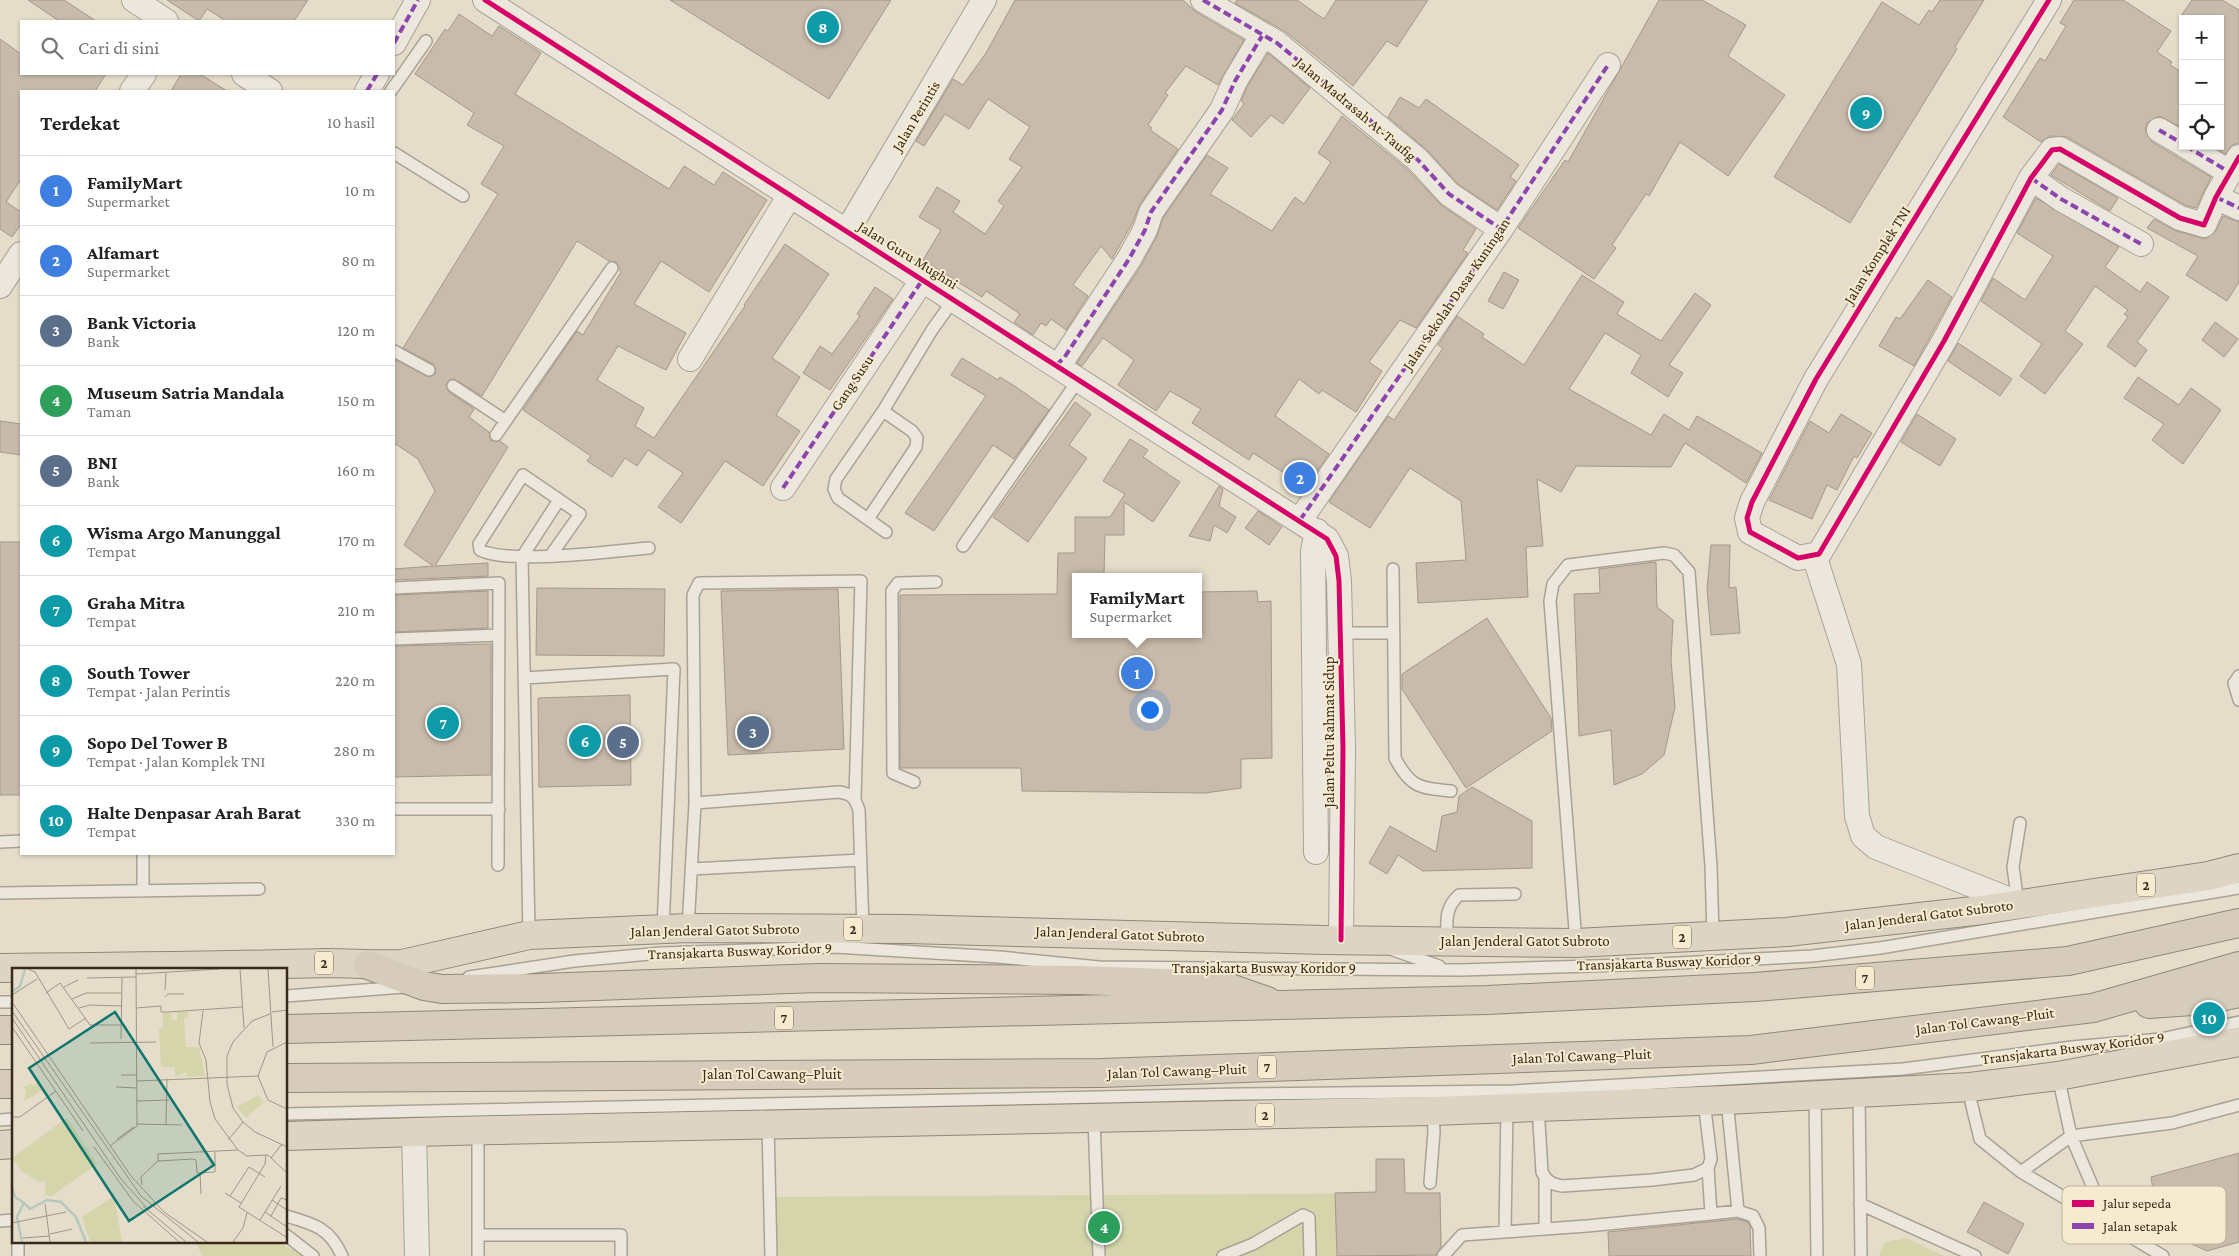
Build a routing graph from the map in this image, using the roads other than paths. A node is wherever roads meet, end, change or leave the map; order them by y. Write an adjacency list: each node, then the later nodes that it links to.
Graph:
1 (134, 0): 7 (street)
2 (418, 0): 9 (street)
3 (485, 0): 25 (street, Jalan Guru Mughni)
4 (984, 0): 30 (street, Jalan Perintis)
5 (1203, 0): 8 (street, Jalan Madrasah At-Taufig)
6 (2049, 0): 54 (street, Jalan Komplek TNI)
7 (164, 20)
8 (1262, 36): 29 (street, Jalan Madrasah At-Taufig); 39 (street)
9 (395, 41)
10 (426, 41): 18 (lane)
11 (1608, 65): 29 (street, Jalan Sekolah Dasar Kuningan)
12 (143, 75): 15 (street)
13 (246, 75): 16 (street)
14 (375, 75): 17 (street)
15 (133, 90)
16 (268, 90)
17 (368, 90)
18 (392, 90)
19 (2159, 130): 20 (street)
20 (2179, 142)
21 (2197, 150): 23 (street)
22 (395, 154): 26 (lane)
23 (2234, 164): 27 (street)
24 (2031, 178): 27 (street); 31 (street); 54 (street)
25 (790, 195): 30 (street, Jalan Guru Mughni); 38 (street)
26 (463, 196)
27 (2216, 197): 28 (street)
28 (2239, 208)
29 (1501, 229): 49 (street, Jalan Sekolah Dasar Kuningan)
30 (847, 232): 34 (street, Jalan Guru Mughni)
31 (2141, 244)
32 (20, 256): 35 (street)
33 (612, 268): 44 (lane)
34 (922, 279): 36 (street, Jalan Guru Mughni); 46 (street, Gang Susu)
35 (0, 286)
36 (954, 299): 39 (street, Jalan Guru Mughni); 43 (lane)
37 (395, 352): 40 (lane)
38 (690, 359)
39 (1056, 364): 41 (street, Jalan Guru Mughni)
40 (429, 370)
41 (1079, 380): 49 (street, Jalan Guru Mughni); 51 (lane)
42 (453, 386): 44 (lane)
43 (883, 411): 48 (lane); 48 (lane)
44 (506, 421): 45 (lane)
45 (496, 435)
46 (783, 488)
47 (559, 500): 53 (lane); 55 (lane); 55 (lane)
48 (868, 519): 50 (lane)
49 (1308, 526): 59 (street, Jalan Peltu Rahmat Sidup); 66 (street, Jalan Peltu Rahmat Sidup)
50 (886, 532)
51 (963, 546)
52 (649, 548): 53 (lane)
53 (551, 555): 55 (lane)
54 (1814, 555): 88 (street)
55 (522, 557): 64 (lane)
56 (1393, 569): 60 (lane)
57 (936, 582): 68 (lane)
58 (395, 588): 61 (lane)
59 (1341, 633): 60 (lane); 67 (street, Jalan Peltu Rahmat Sidup)
60 (1394, 633): 69 (lane)
61 (499, 635): 62 (lane); 73 (lane)
62 (395, 638)
63 (2239, 676): 65 (lane)
64 (524, 678): 90 (lane); 92 (lane)
65 (2239, 700)
66 (1315, 750): 67 (street, Jalan Peltu Rahmat Sidup); 77 (street, Jalan Peltu Rahmat Sidup)
67 (1343, 750): 94 (street, Jalan Peltu Rahmat Sidup)
68 (914, 782)
69 (1451, 791)
70 (855, 799): 71 (lane); 71 (lane); 79 (lane)
71 (695, 803): 82 (lane)
72 (395, 809): 73 (lane)
73 (499, 809): 80 (lane)
74 (2020, 823): 88 (lane)
75 (20, 841): 76 (lane)
76 (0, 842)
77 (1316, 852)
78 (143, 855): 85 (lane)
79 (861, 860): 82 (lane); 91 (lane)
80 (498, 865)
81 (2239, 868): 88 (highway, Jalan Jenderal Gatot Subroto / 2)
82 (691, 869): 90 (lane)
83 (2239, 888): 100 (lane, Transjakarta Busway Koridor 9)
84 (259, 889): 85 (lane)
85 (142, 891): 86 (lane)
86 (0, 893)
87 (1515, 894): 95 (lane)
88 (2018, 903): 93 (highway, Jalan Jenderal Gatot Subroto / 2)
89 (2239, 922): 104 (highway, 7)
90 (676, 928): 91 (highway, Jalan Jenderal Gatot Subroto / 2); 92 (highway, Jalan Jenderal Gatot Subroto / 2)
91 (863, 929): 94 (highway, Jalan Jenderal Gatot Subroto / 2)
92 (529, 935): 97 (highway, Jalan Jenderal Gatot Subroto / 2)
93 (1713, 936): 96 (highway, Jalan Jenderal Gatot Subroto / 2); 96 (lane)
94 (1341, 940): 95 (highway, Jalan Jenderal Gatot Subroto / 2); 100 (lane)
95 (1447, 941): 96 (highway, Jalan Jenderal Gatot Subroto / 2)
96 (1576, 943)
97 (368, 965): 99 (highway, Jalan Jenderal Gatot Subroto / 2); 101 (highway)
98 (2239, 966): 105 (highway, Jalan Tol Cawang–Pluit / 7)
99 (0, 968)
100 (1460, 970): 101 (lane, Transjakarta Busway Koridor 9)
101 (424, 986): 103 (lane, Transjakarta Busway Koridor 9); 104 (highway)
102 (2239, 993): 105 (highway)
103 (288, 996)
104 (1282, 1006): 107 (highway, 7)
105 (2093, 1008): 110 (highway, Jalan Tol Cawang–Pluit / 7)
106 (2239, 1022): 119 (lane, Transjakarta Busway Koridor 9)
107 (288, 1029)
108 (2239, 1042): 109 (highway, 2)
109 (2058, 1076): 111 (highway, 2); 125 (lane)
110 (288, 1078)
111 (1970, 1086): 112 (highway, 2); 127 (lane)
112 (1859, 1092): 113 (highway, 2); 132 (lane)
113 (1815, 1095): 114 (highway, 2); 154 (lane)
114 (1715, 1100): 116 (highway, 2); 126 (lane); 133 (lane)
115 (2239, 1105): 125 (lane)
116 (1538, 1107): 117 (highway, 2); 128 (lane)
117 (1507, 1108): 118 (highway, 2); 137 (lane)
118 (1433, 1111): 120 (highway, 2); 129 (lane)
119 (288, 1114)
120 (1094, 1119): 121 (highway, 2); 148 (lane)
121 (768, 1125): 122 (highway, 2); 147 (lane)
122 (478, 1130): 123 (highway, 2); 138 (lane)
123 (414, 1132): 124 (highway, 2); 144 (street)
124 (288, 1136)
125 (2071, 1136): 127 (lane); 130 (lane)
126 (1708, 1168): 128 (lane); 134 (lane)
127 (2021, 1172): 131 (lane)
128 (1545, 1179): 136 (lane)
129 (1430, 1183)
130 (2092, 1186)
131 (2062, 1197)
132 (1860, 1204): 155 (lane); 156 (lane)
133 (1738, 1211): 134 (lane); 153 (lane)
134 (1711, 1214): 136 (lane)
135 (288, 1217): 143 (lane)
136 (1545, 1229): 137 (lane)
137 (1505, 1232): 140 (lane)
138 (479, 1236): 145 (lane); 146 (lane)
139 (288, 1237): 142 (lane)
140 (1453, 1243): 151 (lane); 152 (lane)
141 (2141, 1244): 157 (lane)
142 (313, 1256)
143 (342, 1256)
144 (417, 1256)
145 (478, 1256)
146 (621, 1256)
147 (770, 1256)
148 (1099, 1256)
149 (1223, 1256): 150 (lane)
150 (1310, 1256)
151 (1443, 1256)
152 (1453, 1256)
153 (1760, 1256)
154 (1817, 1256)
155 (1861, 1256)
156 (1974, 1256)
157 (2163, 1256)

